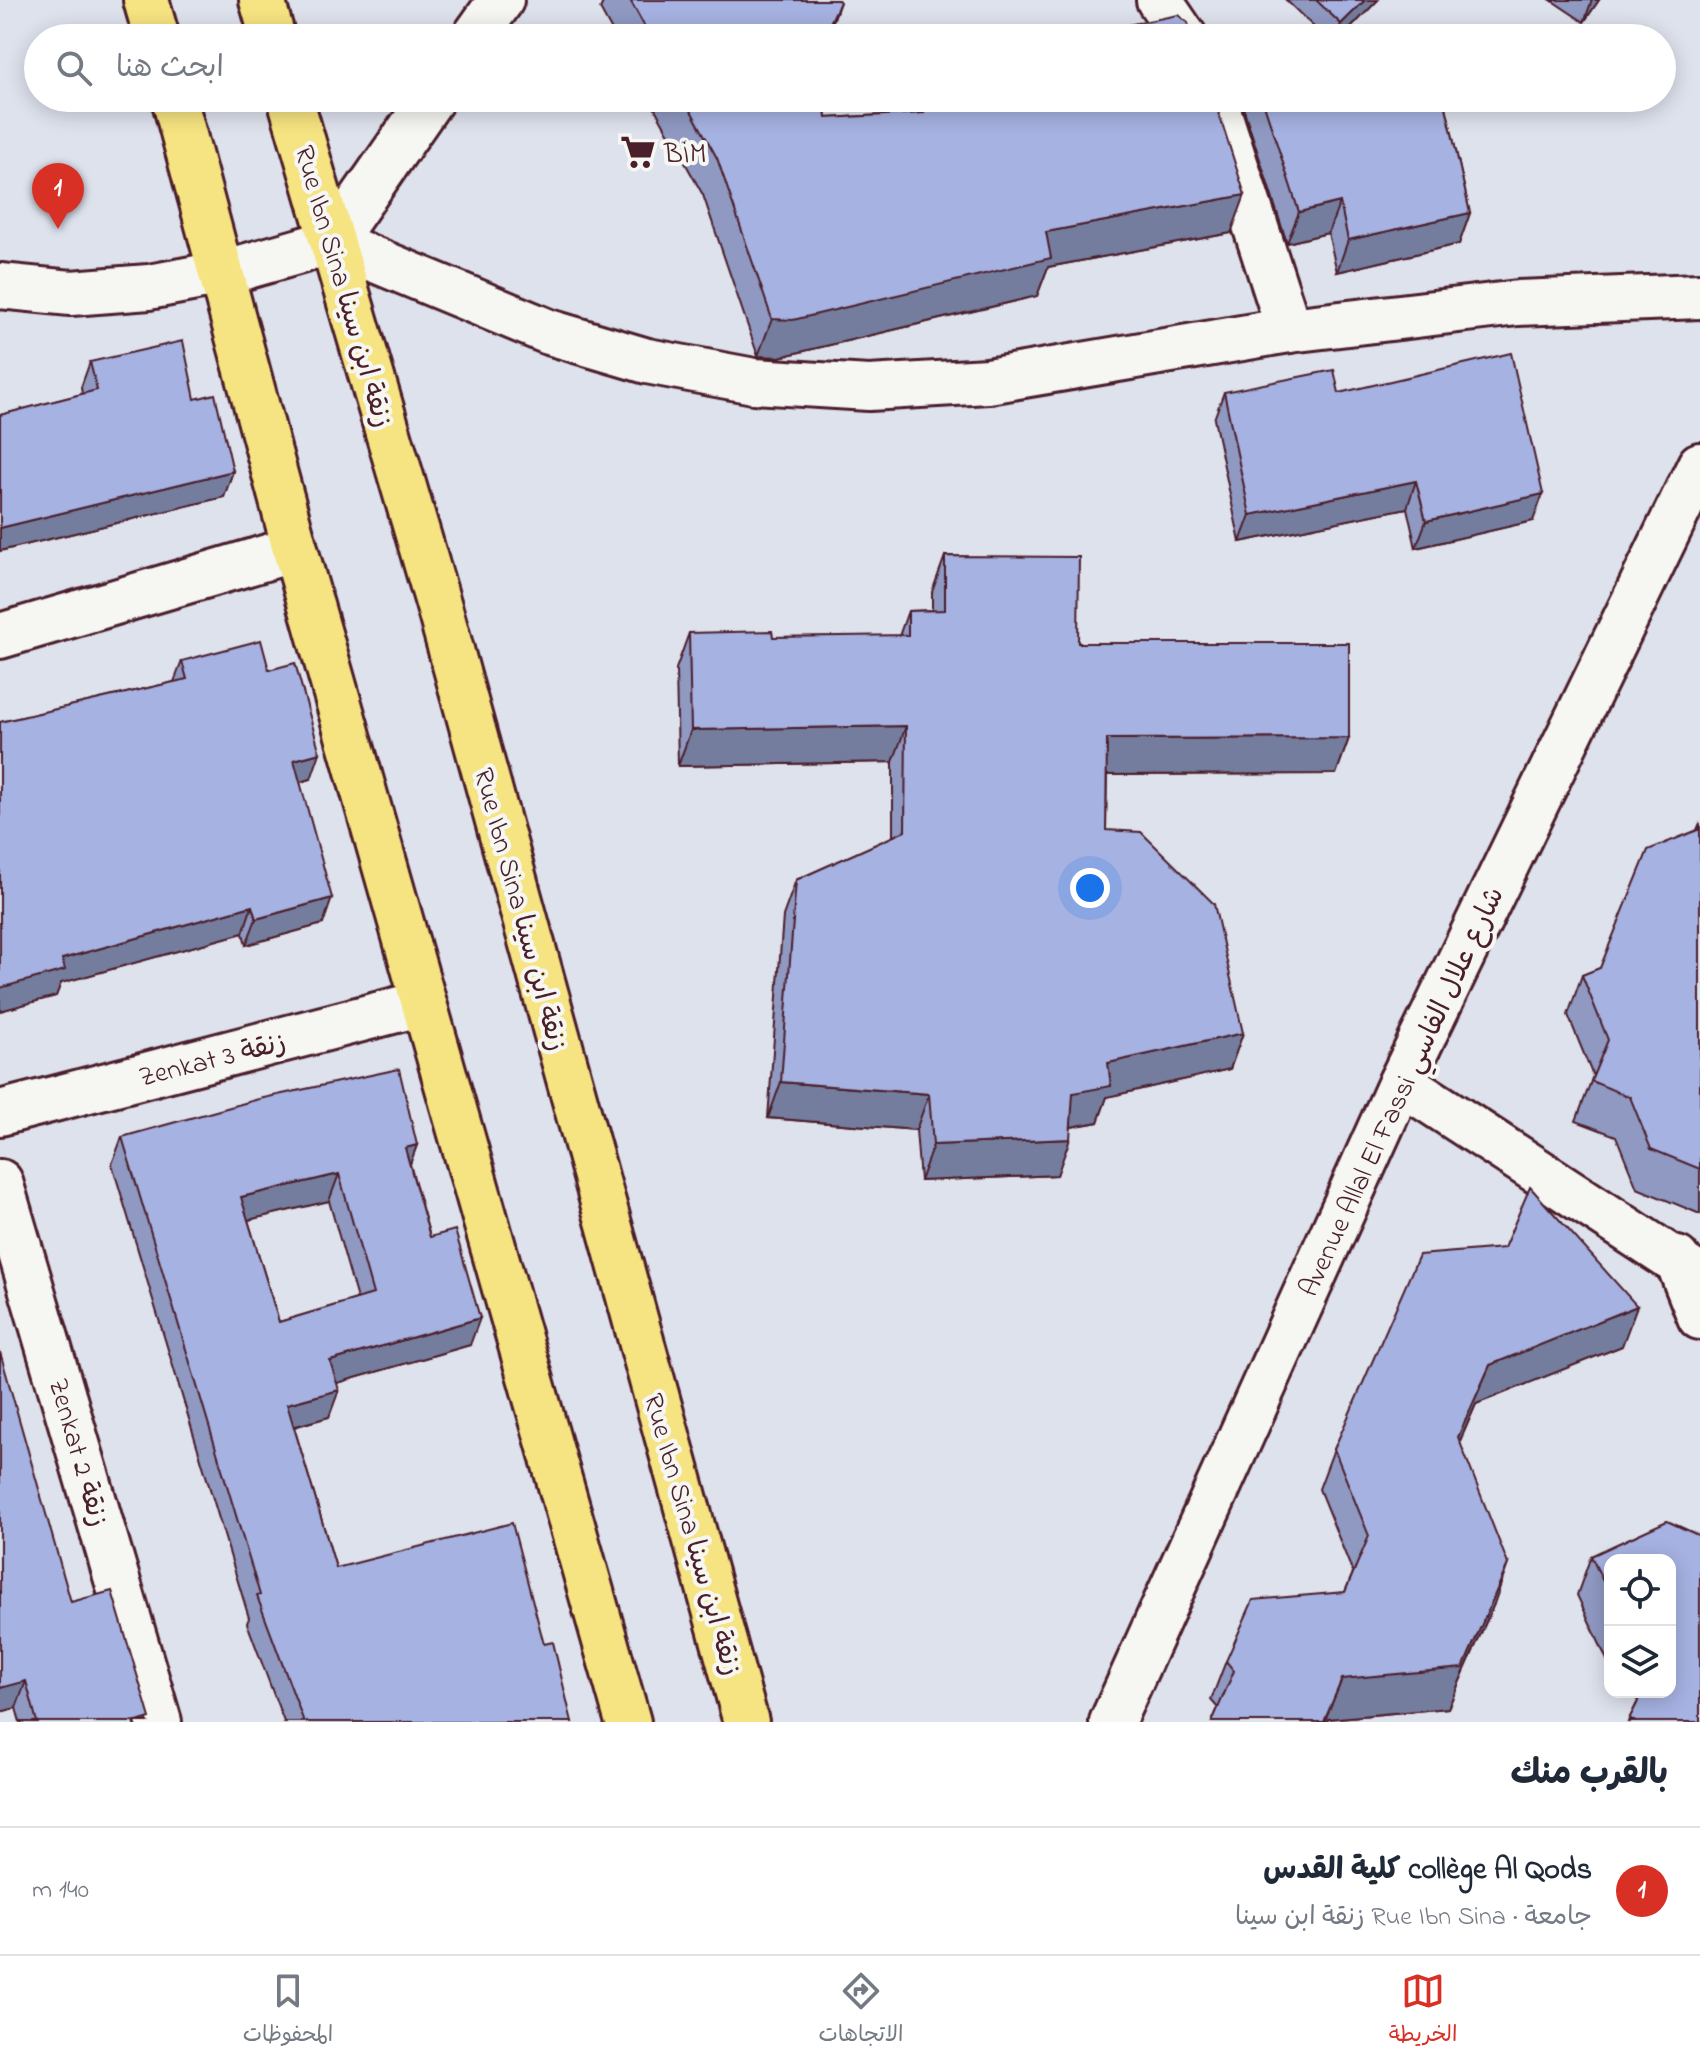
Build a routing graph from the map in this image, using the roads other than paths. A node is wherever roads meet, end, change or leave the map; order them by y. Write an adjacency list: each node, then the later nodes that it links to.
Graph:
1 (146, 0): 5 (main road)
2 (262, 0): 6 (main road)
3 (501, 0): 7 (street)
4 (1159, 0): 8 (street)
5 (153, 24)
6 (269, 24)
7 (484, 24)
8 (1175, 24)
9 (178, 112): 14 (main road)
10 (294, 112): 13 (main road, Rue Ibn Sina زنقة ابن سينا)
11 (422, 112): 13 (street)
12 (1219, 112): 17 (street)
13 (332, 242): 14 (street); 17 (street); 29 (main road, Rue Ibn Sina زنقة ابن سينا)
14 (223, 273): 15 (street); 19 (main road)
15 (0, 286)
16 (1700, 296): 17 (street)
17 (1289, 330)
18 (1700, 465): 22 (street, Avenue Allal El Fassi شارع علال الفاسي)
19 (295, 549): 20 (street); 21 (main road)
20 (0, 636)
21 (423, 1003): 23 (street, Zenkat 3 زنقة); 28 (main road)
22 (1401, 1082): 25 (street); 30 (street, Avenue Allal El Fassi شارع علال الفاسي)
23 (0, 1113)
24 (0, 1182): 27 (street, Zenkat 2 زنقة)
25 (1688, 1268): 26 (street)
26 (1700, 1317)
27 (159, 1722)
28 (628, 1722)
29 (746, 1722)
30 (1112, 1722)

